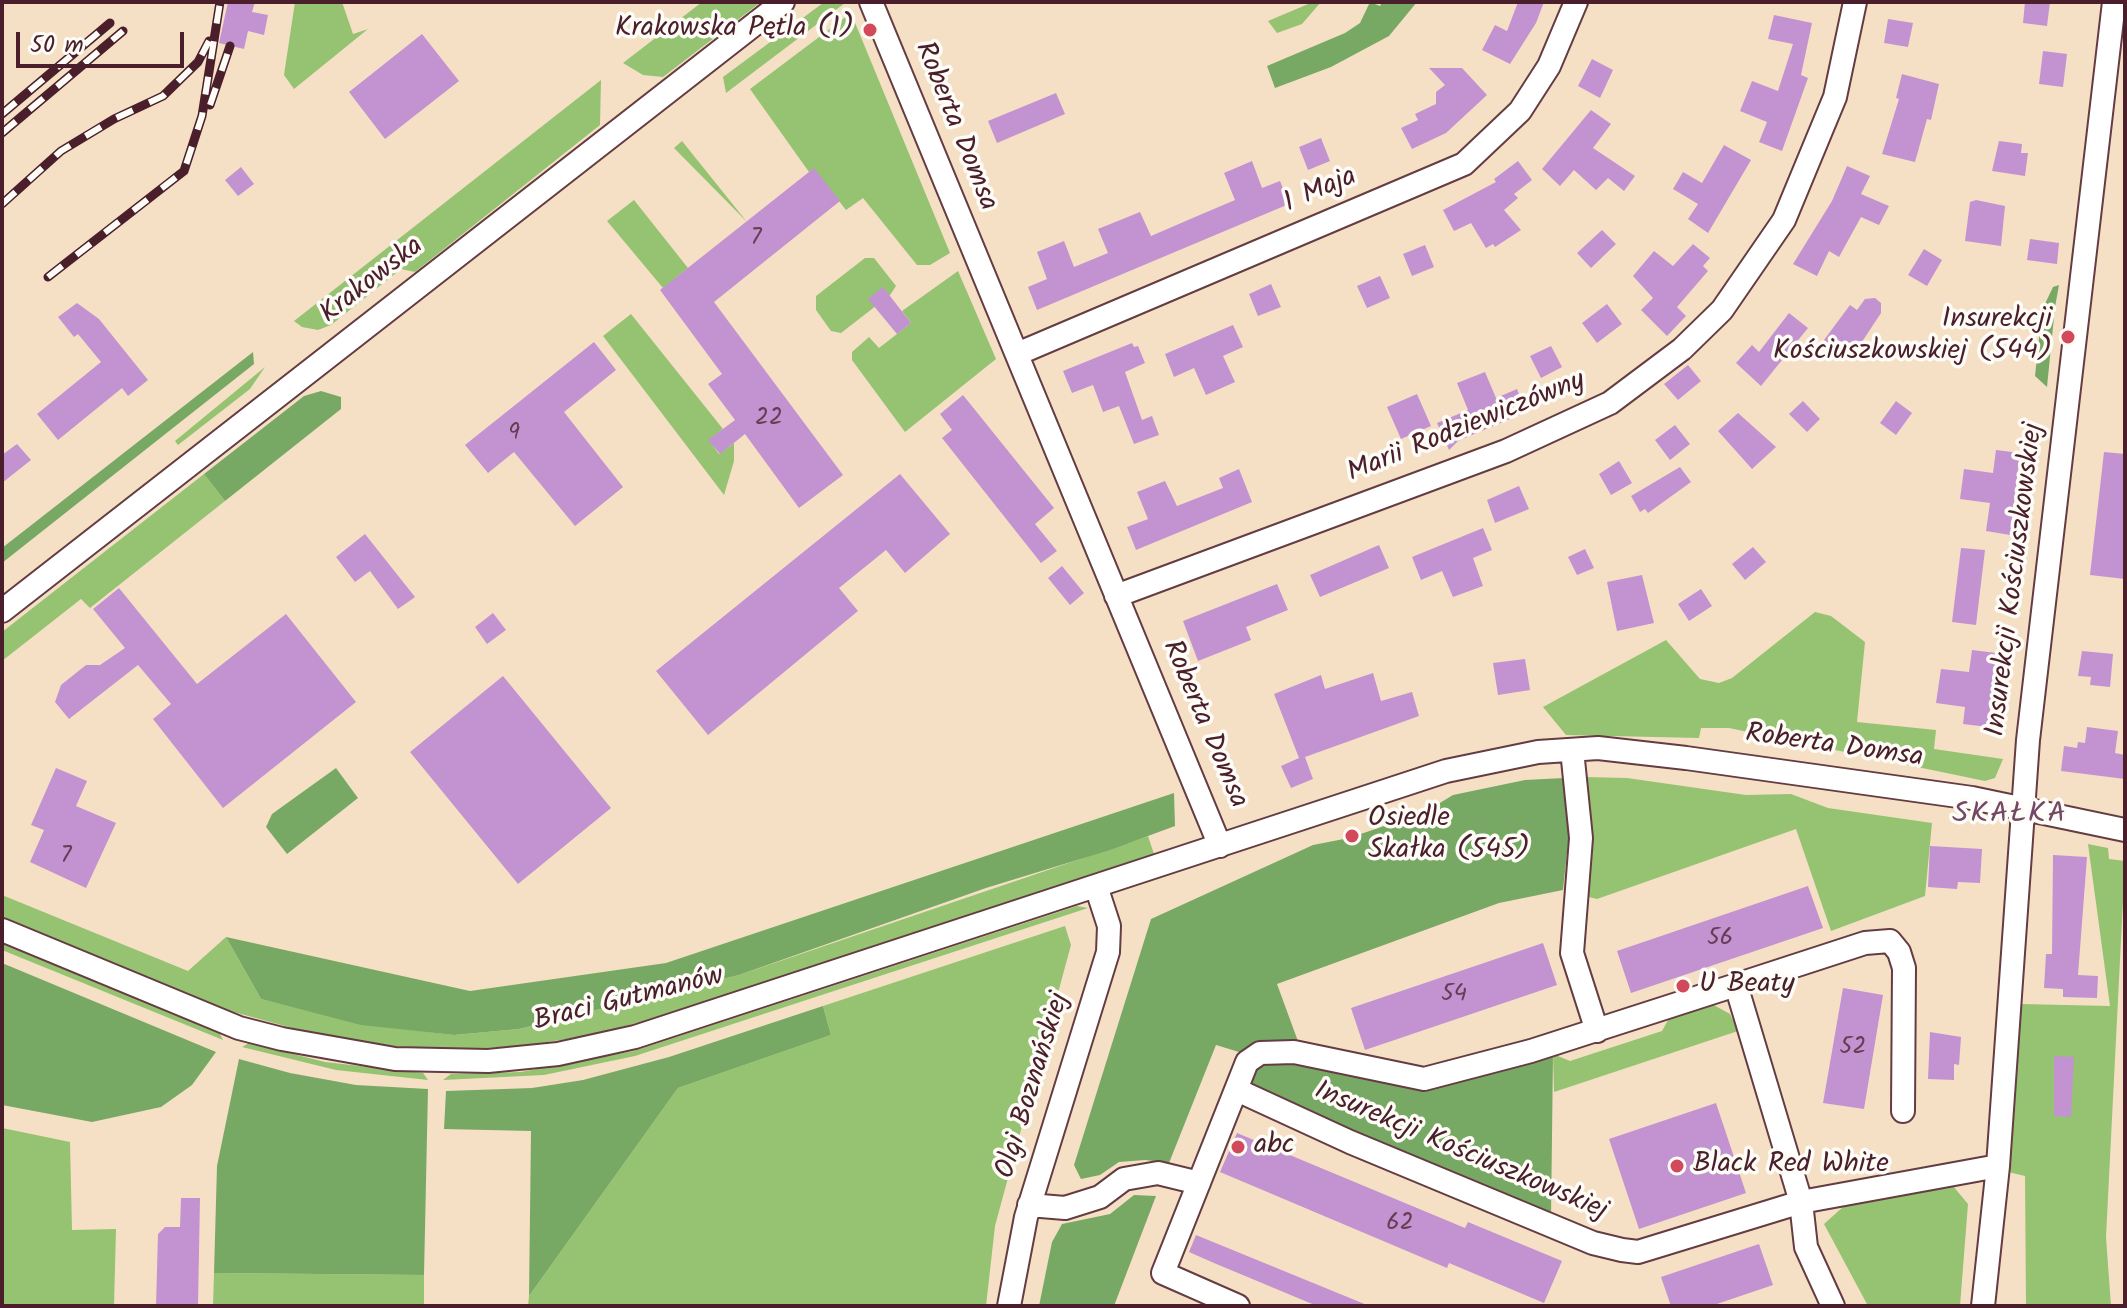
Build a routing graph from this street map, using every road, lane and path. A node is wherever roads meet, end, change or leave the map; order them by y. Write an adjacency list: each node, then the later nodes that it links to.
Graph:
1 (783, 2): 8 (street, Krakowska)
2 (871, 2): 6 (street, Roberta Domsa)
3 (1576, 2): 6 (street, 1 Maja)
4 (1855, 2): 7 (street, Marii Rodziewiczówny)
5 (2114, 2): 10 (street, Insurekcji Kościuszkowskiej)
6 (1017, 354): 7 (street, Roberta Domsa)
7 (1116, 596): 12 (street, Roberta Domsa)
8 (2, 611)
9 (1572, 750): 10 (street, Roberta Domsa); 12 (street, Roberta Domsa); 16 (street)
10 (2023, 807): 11 (street, Roberta Domsa); 19 (street, Insurekcji Kościuszkowskiej)
11 (2125, 830)
12 (1220, 846): 13 (street, Braci Gutmanów)
13 (1096, 886): 14 (street, Braci Gutmanów); 22 (street, Olgi Boznańskiej)
14 (2, 930)
15 (1736, 985): 16 (street, Insurekcji Kościuszkowskiej); 18 (street, Insurekcji Kościuszkowskiej); 21 (street)
16 (1597, 1031): 17 (street, Insurekcji Kościuszkowskiej)
17 (1237, 1090): 20 (street, Insurekcji Kościuszkowskiej); 21 (street, Insurekcji Kościuszkowskiej)
18 (1903, 1111)
19 (1998, 1166): 21 (street, Insurekcji Kościuszkowskiej); 26 (street, Insurekcji Kościuszkowskiej)
20 (1199, 1183): 22 (street); 24 (street, Insurekcji Kościuszkowskiej)
21 (1801, 1202): 25 (street)
22 (1029, 1205): 23 (street, Olgi Boznańskiej)
23 (1009, 1306)
24 (1238, 1306)
25 (1833, 1306)
26 (1983, 1306)

